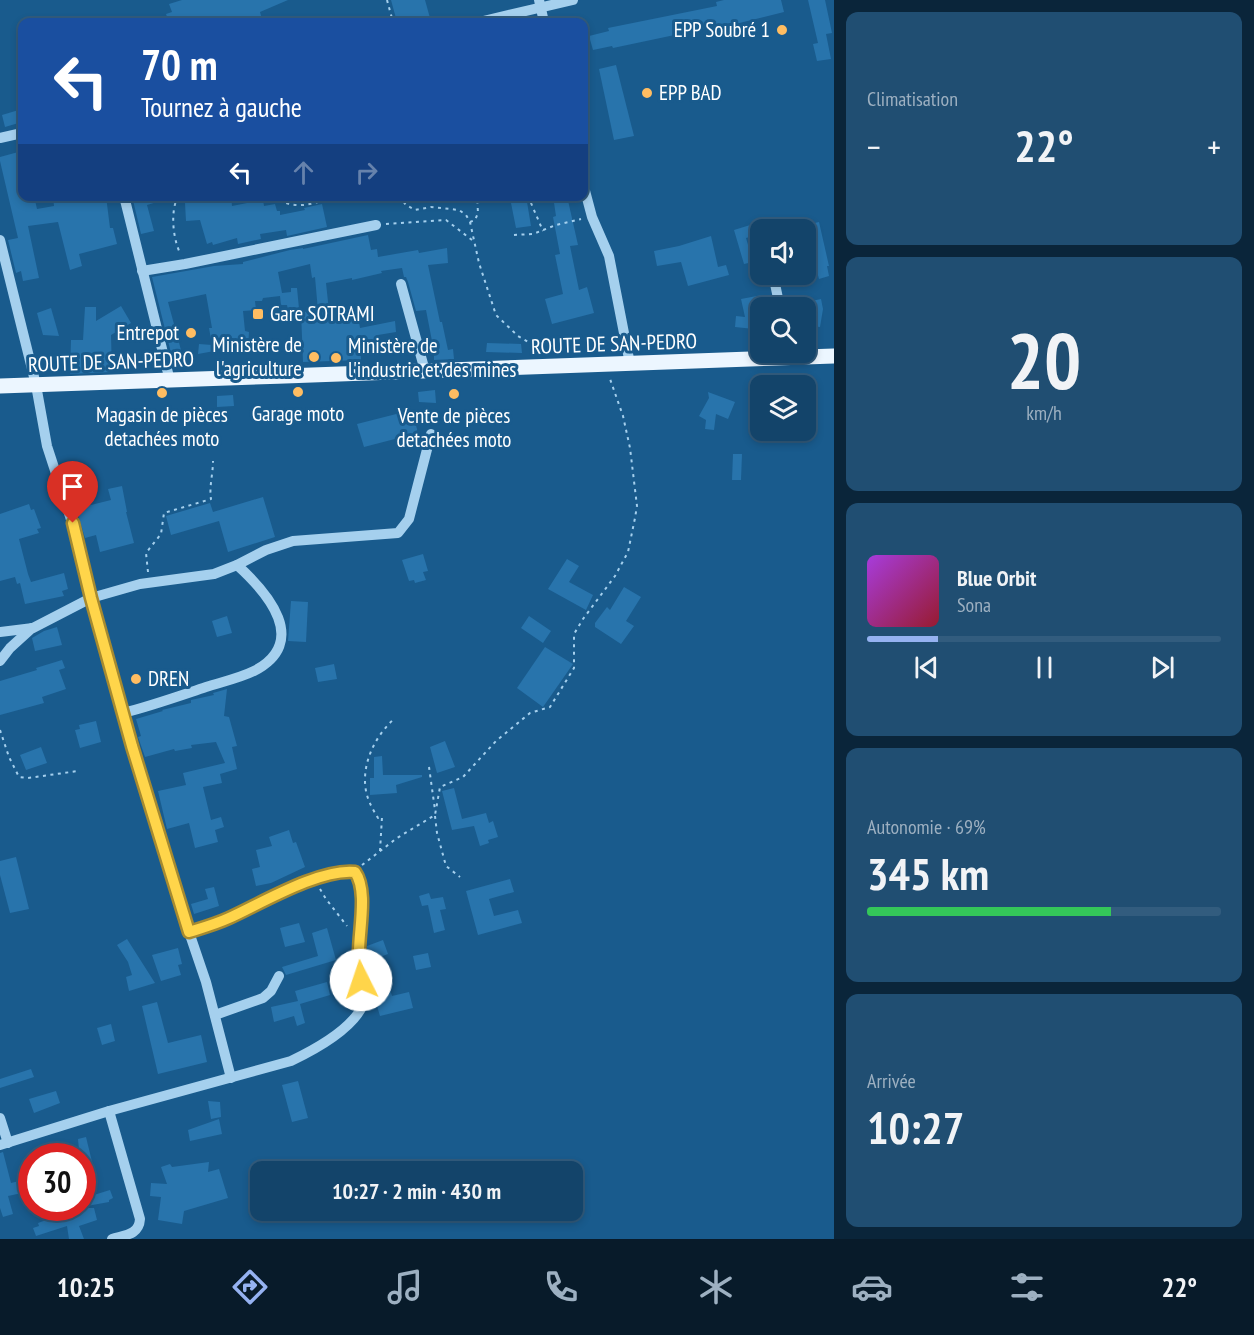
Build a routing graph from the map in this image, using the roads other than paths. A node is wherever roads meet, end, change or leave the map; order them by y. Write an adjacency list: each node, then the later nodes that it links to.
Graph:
1 (573, 0): 2 (street)
2 (540, 4): 3 (street)
3 (493, 18)
4 (18, 134): 5 (street)
5 (0, 138)
6 (125, 201): 10 (street)
7 (587, 201): 15 (street)
8 (376, 225): 10 (street)
9 (0, 240): 18 (street)
10 (142, 271): 17 (street)
11 (401, 284): 16 (street)
12 (816, 356): 13 (main road, ROUTE DE SAN-PEDRO)
13 (834, 356)
14 (750, 357): 15 (main road, ROUTE DE SAN-PEDRO)
15 (630, 364): 16 (main road, ROUTE DE SAN-PEDRO)
16 (425, 371): 17 (main road, ROUTE DE SAN-PEDRO)
17 (170, 381): 18 (main road, ROUTE DE SAN-PEDRO)
18 (36, 385): 19 (main road, ROUTE DE SAN-PEDRO); 22 (street)
19 (0, 386)
20 (430, 434): 21 (street)
21 (237, 565): 22 (street); 26 (street)
22 (91, 598): 23 (street); 26 (street)
23 (33, 628): 24 (street); 25 (street)
24 (0, 632)
25 (0, 661)
26 (123, 713): 27 (street)
27 (189, 932): 29 (street); 30 (street)
28 (279, 976): 29 (street)
29 (214, 1015): 30 (street)
30 (231, 1078): 31 (street)
31 (109, 1111): 33 (street); 34 (street)
32 (0, 1118): 33 (street)
33 (4, 1144)
34 (112, 1239)

